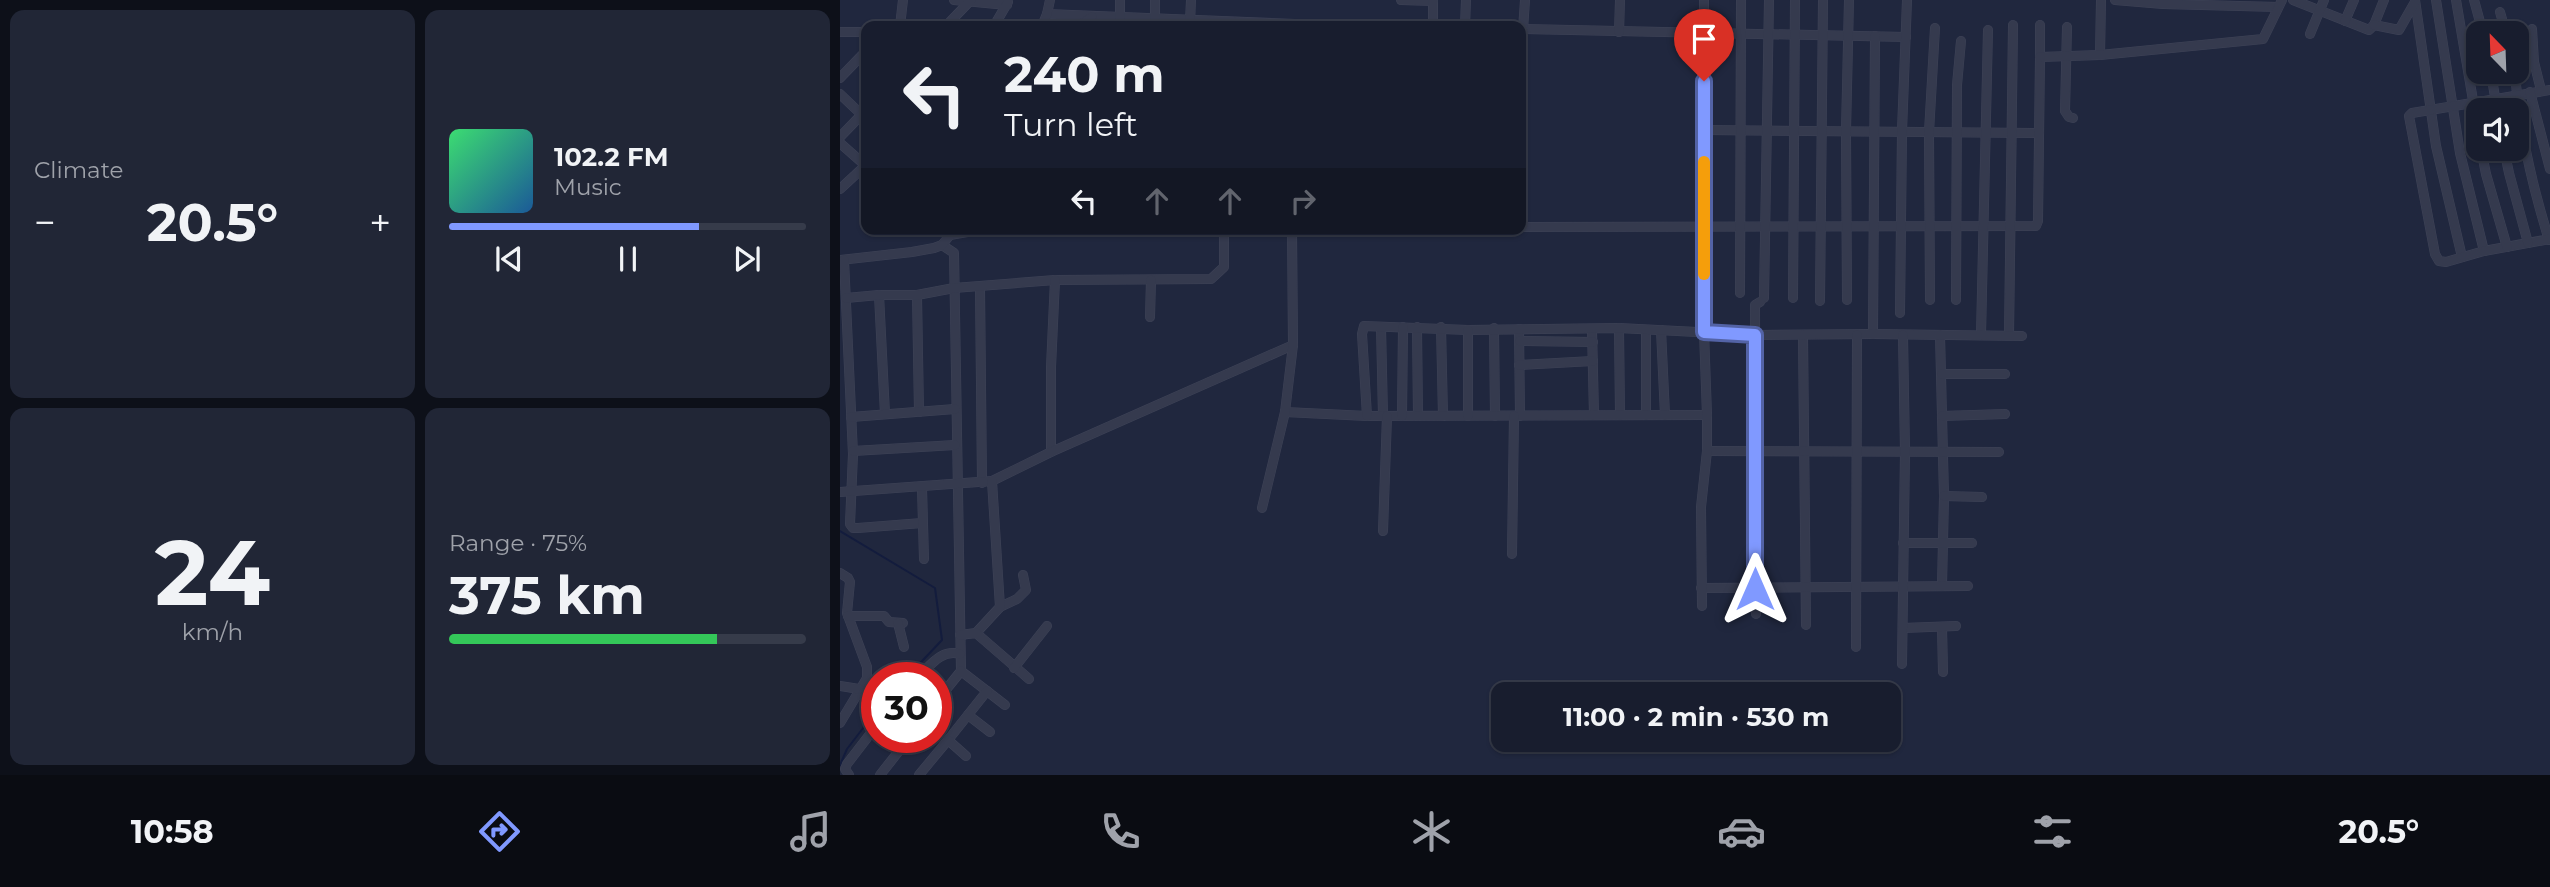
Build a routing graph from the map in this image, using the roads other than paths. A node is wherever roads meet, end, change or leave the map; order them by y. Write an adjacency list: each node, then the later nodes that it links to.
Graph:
1 (903, 0): 38 (street)
2 (954, 0): 3 (street)
3 (971, 0): 30 (street); 39 (street)
4 (1049, 0): 34 (street)
5 (1120, 0): 36 (street)
6 (1156, 0): 37 (street)
7 (1191, 0): 44 (street)
8 (1401, 0): 9 (street)
9 (1433, 0): 45 (street)
10 (1466, 0): 46 (street)
11 (1525, 0): 47 (street)
12 (1620, 0): 61 (street)
13 (1704, 0): 62 (street)
14 (1741, 0): 63 (street)
15 (1769, 0): 65 (street)
16 (1795, 0): 66 (street)
17 (1823, 0): 67 (street)
18 (1849, 0): 68 (street)
19 (1907, 0): 70 (street)
20 (2101, 0): 72 (street)
21 (2115, 0): 31 (street)
22 (2293, 0): 32 (street)
23 (2325, 0): 32 (street)
24 (2354, 0): 48 (street)
25 (2384, 0): 53 (street)
26 (2436, 0): 86 (street)
27 (2456, 0): 83 (street)
28 (2474, 0): 49 (street)
29 (2415, 1): 53 (street); 87 (street)
30 (1008, 2): 40 (street)
31 (2280, 4): 72 (street)
32 (2320, 12): 48 (street); 64 (street)
33 (2500, 12): 50 (street)
34 (1047, 14): 35 (street); 41 (street)
35 (1092, 17): 36 (street); 42 (street)
36 (1120, 18): 37 (street)
37 (1155, 20): 43 (street)
38 (901, 21)
39 (951, 21)
40 (997, 21)
41 (1044, 21)
42 (1086, 21)
43 (1172, 21)
44 (1190, 21)
45 (1433, 21)
46 (1465, 21)
47 (1523, 21)
48 (2345, 21): 53 (street)
49 (2480, 21)
50 (2503, 21)
51 (2013, 25): 102 (street)
52 (2040, 25): 75 (street)
53 (2374, 25)
54 (2067, 27): 74 (street)
55 (1935, 28): 99 (street)
56 (1526, 29): 61 (street)
57 (2532, 29): 79 (street)
58 (1988, 30): 101 (street)
59 (840, 32): 60 (street)
60 (861, 32)
61 (1619, 32): 62 (street)
62 (1704, 33): 63 (street); 91 (street)
63 (1740, 34): 65 (street); 92 (street)
64 (2310, 34)
65 (1768, 35): 66 (street); 93 (street)
66 (1795, 35): 67 (street); 94 (street)
67 (1822, 36): 68 (street); 95 (street)
68 (1848, 36): 69 (street); 96 (street)
69 (1875, 36): 70 (street); 97 (street)
70 (1906, 37): 98 (street)
71 (1961, 41): 100 (street)
72 (2101, 55): 74 (street)
73 (861, 56): 76 (street)
74 (2066, 56): 75 (street); 90 (street)
75 (2040, 57): 103 (street)
76 (840, 78)
77 (2493, 84): 84 (street)
78 (2517, 84): 82 (street)
79 (2548, 90): 80 (street)
80 (2530, 92): 82 (street); 109 (street)
81 (840, 94): 88 (street)
82 (2519, 94): 84 (street); 128 (street)
83 (2472, 98)
84 (2495, 98)
85 (2466, 104): 86 (street)
86 (2452, 106): 87 (street); 132 (street)
87 (2431, 109): 133 (street); 133 (street)
88 (861, 110)
89 (861, 115): 104 (street)
90 (2073, 118)
91 (1704, 130): 92 (street); 120 (street)
92 (1740, 130): 93 (street); 124 (street)
93 (1767, 130): 94 (street); 114 (street)
94 (1793, 131): 95 (street); 112 (street)
95 (1821, 131): 96 (street); 113 (street)
96 (1846, 131): 97 (street); 121 (street)
97 (1873, 131): 98 (street); 115 (street)
98 (1902, 131): 99 (street); 116 (street)
99 (1929, 132): 100 (street); 117 (street)
100 (1958, 132): 101 (street); 122 (street)
101 (1984, 132): 102 (street); 118 (street)
102 (2013, 133): 103 (street); 123 (street)
103 (2039, 133): 123 (street)
104 (840, 137)
105 (840, 143): 108 (street)
106 (2484, 161): 131 (street)
107 (2506, 161): 129 (street)
108 (861, 162)
109 (2550, 169)
110 (861, 170): 111 (street)
111 (840, 189)
112 (1792, 225): 113 (street); 114 (street); 143 (street)
113 (1820, 225): 121 (street); 147 (street)
114 (1766, 226): 124 (street); 163 (street)
115 (1872, 226): 116 (street); 121 (street); 162 (street)
116 (1902, 226): 117 (street); 148 (street)
117 (1930, 226): 122 (street); 145 (street)
118 (1983, 226): 122 (street); 123 (street); 168 (street)
119 (1526, 227): 120 (street)
120 (1704, 227): 124 (street); 161 (street)
121 (1847, 227): 144 (street)
122 (1956, 227): 146 (street)
123 (2012, 227): 169 (street)
124 (1738, 228): 139 (street)
125 (950, 235): 130 (street)
126 (1224, 235): 136 (street)
127 (1292, 235): 173 (street)
128 (2549, 239): 129 (street)
129 (2528, 243): 131 (street)
130 (942, 245): 134 (street); 138 (street)
131 (2507, 247): 132 (street)
132 (2484, 251): 133 (street)
133 (2462, 257)
134 (842, 260): 142 (street)
135 (1055, 280): 136 (street); 137 (street); 204 (street)
136 (1151, 280): 149 (street)
137 (980, 287): 138 (street); 209 (street)
138 (954, 288): 141 (street); 179 (street)
139 (1740, 293)
140 (879, 295): 141 (street); 142 (street); 182 (street)
141 (917, 295): 180 (street)
142 (846, 298): 178 (street)
143 (1793, 298)
144 (1847, 300)
145 (1930, 300)
146 (1956, 300)
147 (1820, 301)
148 (1900, 313)
149 (1150, 317)
150 (1381, 327): 151 (street); 190 (street); 191 (street)
151 (1403, 327): 152 (street); 192 (street)
152 (1417, 327): 153 (street); 193 (street)
153 (1441, 327): 157 (street); 194 (street)
154 (1494, 328): 156 (street); 157 (street); 196 (street)
155 (1619, 328): 158 (street); 159 (street); 186 (street)
156 (1519, 329): 158 (street); 171 (street)
157 (1468, 330): 195 (street)
158 (1592, 330): 172 (street)
159 (1646, 330): 160 (street); 187 (street)
160 (1661, 330): 161 (street); 188 (street)
161 (1704, 332): 163 (street); 189 (street)
162 (1874, 334): 165 (street); 166 (street)
163 (1755, 335): 164 (street); 202 (street)
164 (1803, 335): 165 (street); 203 (street)
165 (1857, 335): 205 (street)
166 (1903, 335): 167 (street); 206 (street)
167 (1940, 335): 168 (street); 176 (street)
168 (1982, 335): 169 (street)
169 (2009, 336): 170 (street)
170 (2022, 336)
171 (1520, 341): 172 (street); 175 (street)
172 (1593, 342): 174 (street)
173 (1293, 345): 181 (street); 204 (street)
174 (1593, 361): 175 (street); 185 (street)
175 (1519, 365): 184 (street)
176 (1942, 374): 177 (street); 197 (street)
177 (2005, 374)
178 (845, 386): 198 (street)
179 (955, 409): 180 (street); 199 (street)
180 (919, 412): 182 (street)
181 (1285, 412): 190 (street); 215 (street)
182 (885, 414): 198 (street)
183 (2005, 414): 197 (street)
184 (1517, 415): 185 (street); 196 (street); 221 (street)
185 (1594, 415): 186 (street)
186 (1620, 415): 187 (street)
187 (1646, 415): 188 (street)
188 (1665, 415): 189 (street)
189 (1707, 415): 201 (street)
190 (1367, 416): 191 (street)
191 (1385, 416): 192 (street); 217 (street)
192 (1402, 416): 193 (street)
193 (1418, 416): 194 (street)
194 (1443, 416): 195 (street)
195 (1468, 416): 196 (street)
196 (1495, 416)
197 (1942, 416): 207 (street)
198 (851, 417): 200 (street)
199 (955, 445): 200 (street); 210 (street)
200 (853, 451): 212 (street)
201 (1707, 451): 202 (street); 230 (street)
202 (1755, 451): 203 (street); 231 (street)
203 (1805, 451): 205 (street); 229 (street)
204 (1051, 452): 209 (street)
205 (1856, 452): 206 (street); 225 (street)
206 (1905, 452): 207 (street); 218 (street)
207 (1942, 452): 208 (street); 213 (street)
208 (1999, 452)
209 (987, 482): 210 (street); 233 (street)
210 (956, 486): 211 (street); 242 (street)
211 (922, 488): 212 (street); 216 (street)
212 (845, 492): 216 (street)
213 (1944, 496): 214 (street); 219 (street)
214 (1982, 496)
215 (1262, 508)
216 (922, 523): 222 (street)
217 (1383, 531)
218 (1903, 543): 219 (street); 226 (street)
219 (1943, 543): 220 (street); 227 (street)
220 (1972, 543)
221 (1512, 554)
222 (924, 559)
223 (840, 573): 235 (street)
224 (1023, 575): 233 (street)
225 (1856, 586): 226 (street); 229 (street); 244 (street)
226 (1903, 586): 227 (street); 240 (street)
227 (1942, 586): 228 (street)
228 (1968, 586)
229 (1805, 587): 231 (street); 236 (street)
230 (1701, 588): 231 (street); 232 (street)
231 (1755, 589): 234 (street)
232 (1702, 606)
233 (1000, 607): 241 (street)
234 (1756, 614)
235 (848, 616): 243 (street); 254 (street)
236 (1806, 625)
237 (1047, 626): 248 (street)
238 (1956, 626): 239 (street)
239 (1942, 627): 240 (street); 250 (street)
240 (1903, 628): 247 (street)
241 (976, 633): 242 (street); 248 (street)
242 (960, 635): 245 (street)
243 (904, 647)
244 (1856, 647)
245 (960, 654): 246 (street); 249 (street)
246 (933, 662)
247 (1902, 664)
248 (1014, 668): 251 (street)
249 (961, 671): 252 (street); 255 (street)
250 (1943, 672)
251 (1028, 679)
252 (952, 682)
253 (840, 686): 254 (street)
254 (859, 689): 258 (street)
255 (987, 691): 256 (street); 257 (street)
256 (1005, 705)
257 (968, 715): 259 (street); 260 (street)
258 (841, 721)
259 (990, 732)
260 (952, 735)
261 (952, 744): 265 (street)
262 (861, 746): 266 (street)
263 (897, 753): 267 (street)
264 (937, 753): 268 (street)
265 (966, 756)
266 (849, 775)
267 (880, 775)
268 (919, 775)

